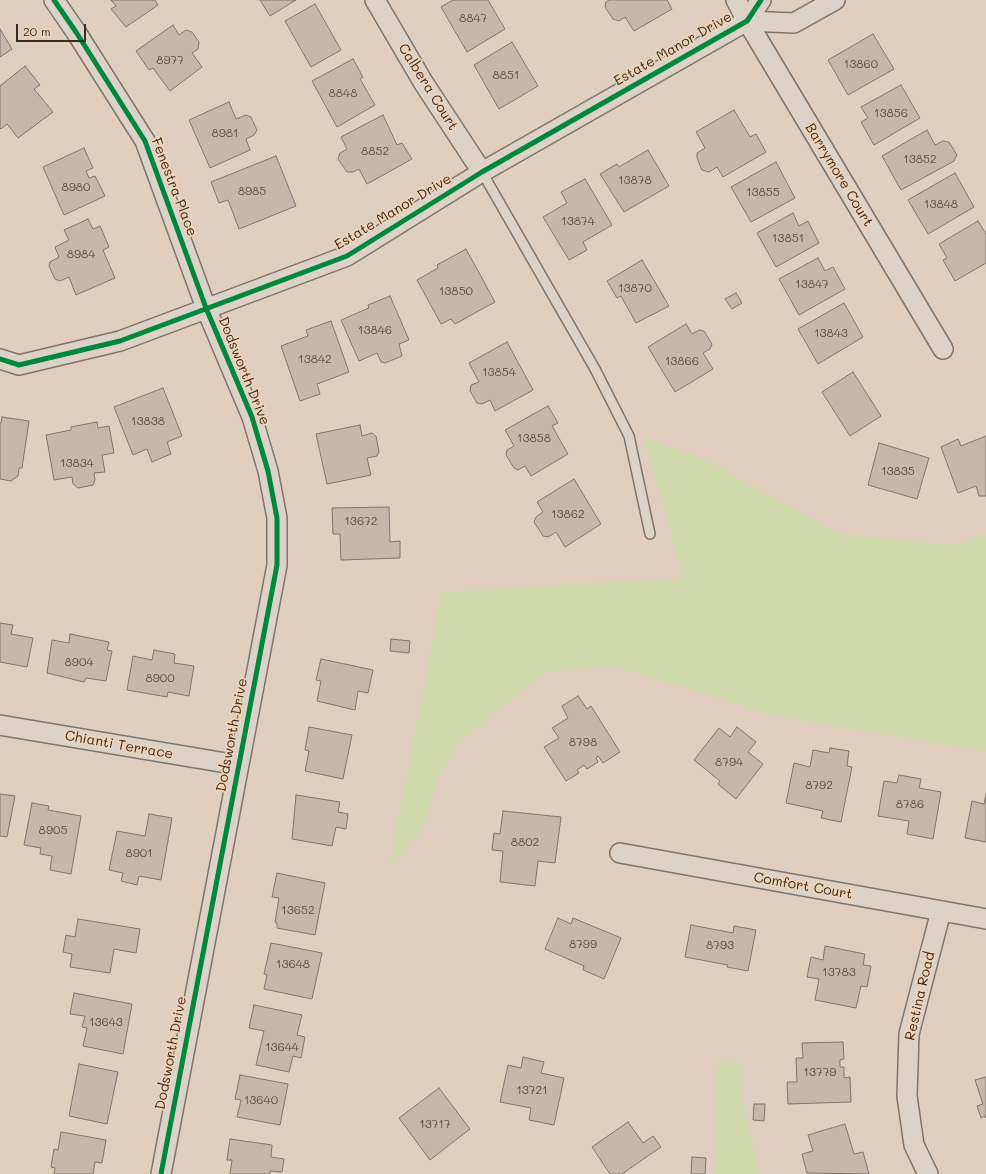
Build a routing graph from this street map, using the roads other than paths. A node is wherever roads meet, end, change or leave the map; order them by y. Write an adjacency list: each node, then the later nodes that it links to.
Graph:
1 (54, 0): 8 (street, Fenestra Place)
2 (375, 0): 7 (street, Calbera Court)
3 (736, 0): 6 (street, Barrymore Court)
4 (761, 0): 6 (street, Estate Manor Drive)
5 (835, 0): 6 (street, Estate Manor Drive)
6 (747, 21): 7 (street, Estate Manor Drive); 9 (street, Barrymore Court)
7 (482, 172): 8 (street, Estate Manor Drive); 11 (lane)
8 (206, 308): 10 (street, Estate Manor Drive); 13 (street, Dodsworth Drive)
9 (943, 349)
10 (0, 359)
11 (650, 534)
12 (0, 725): 13 (street, Chianti Terrace)
13 (238, 765): 17 (street, Dodsworth Drive)
14 (620, 854): 15 (street, Comfort Court)
15 (941, 911): 16 (street, Comfort Court); 18 (street, Restina Road)
16 (986, 919)
17 (161, 1174)
18 (928, 1174)

